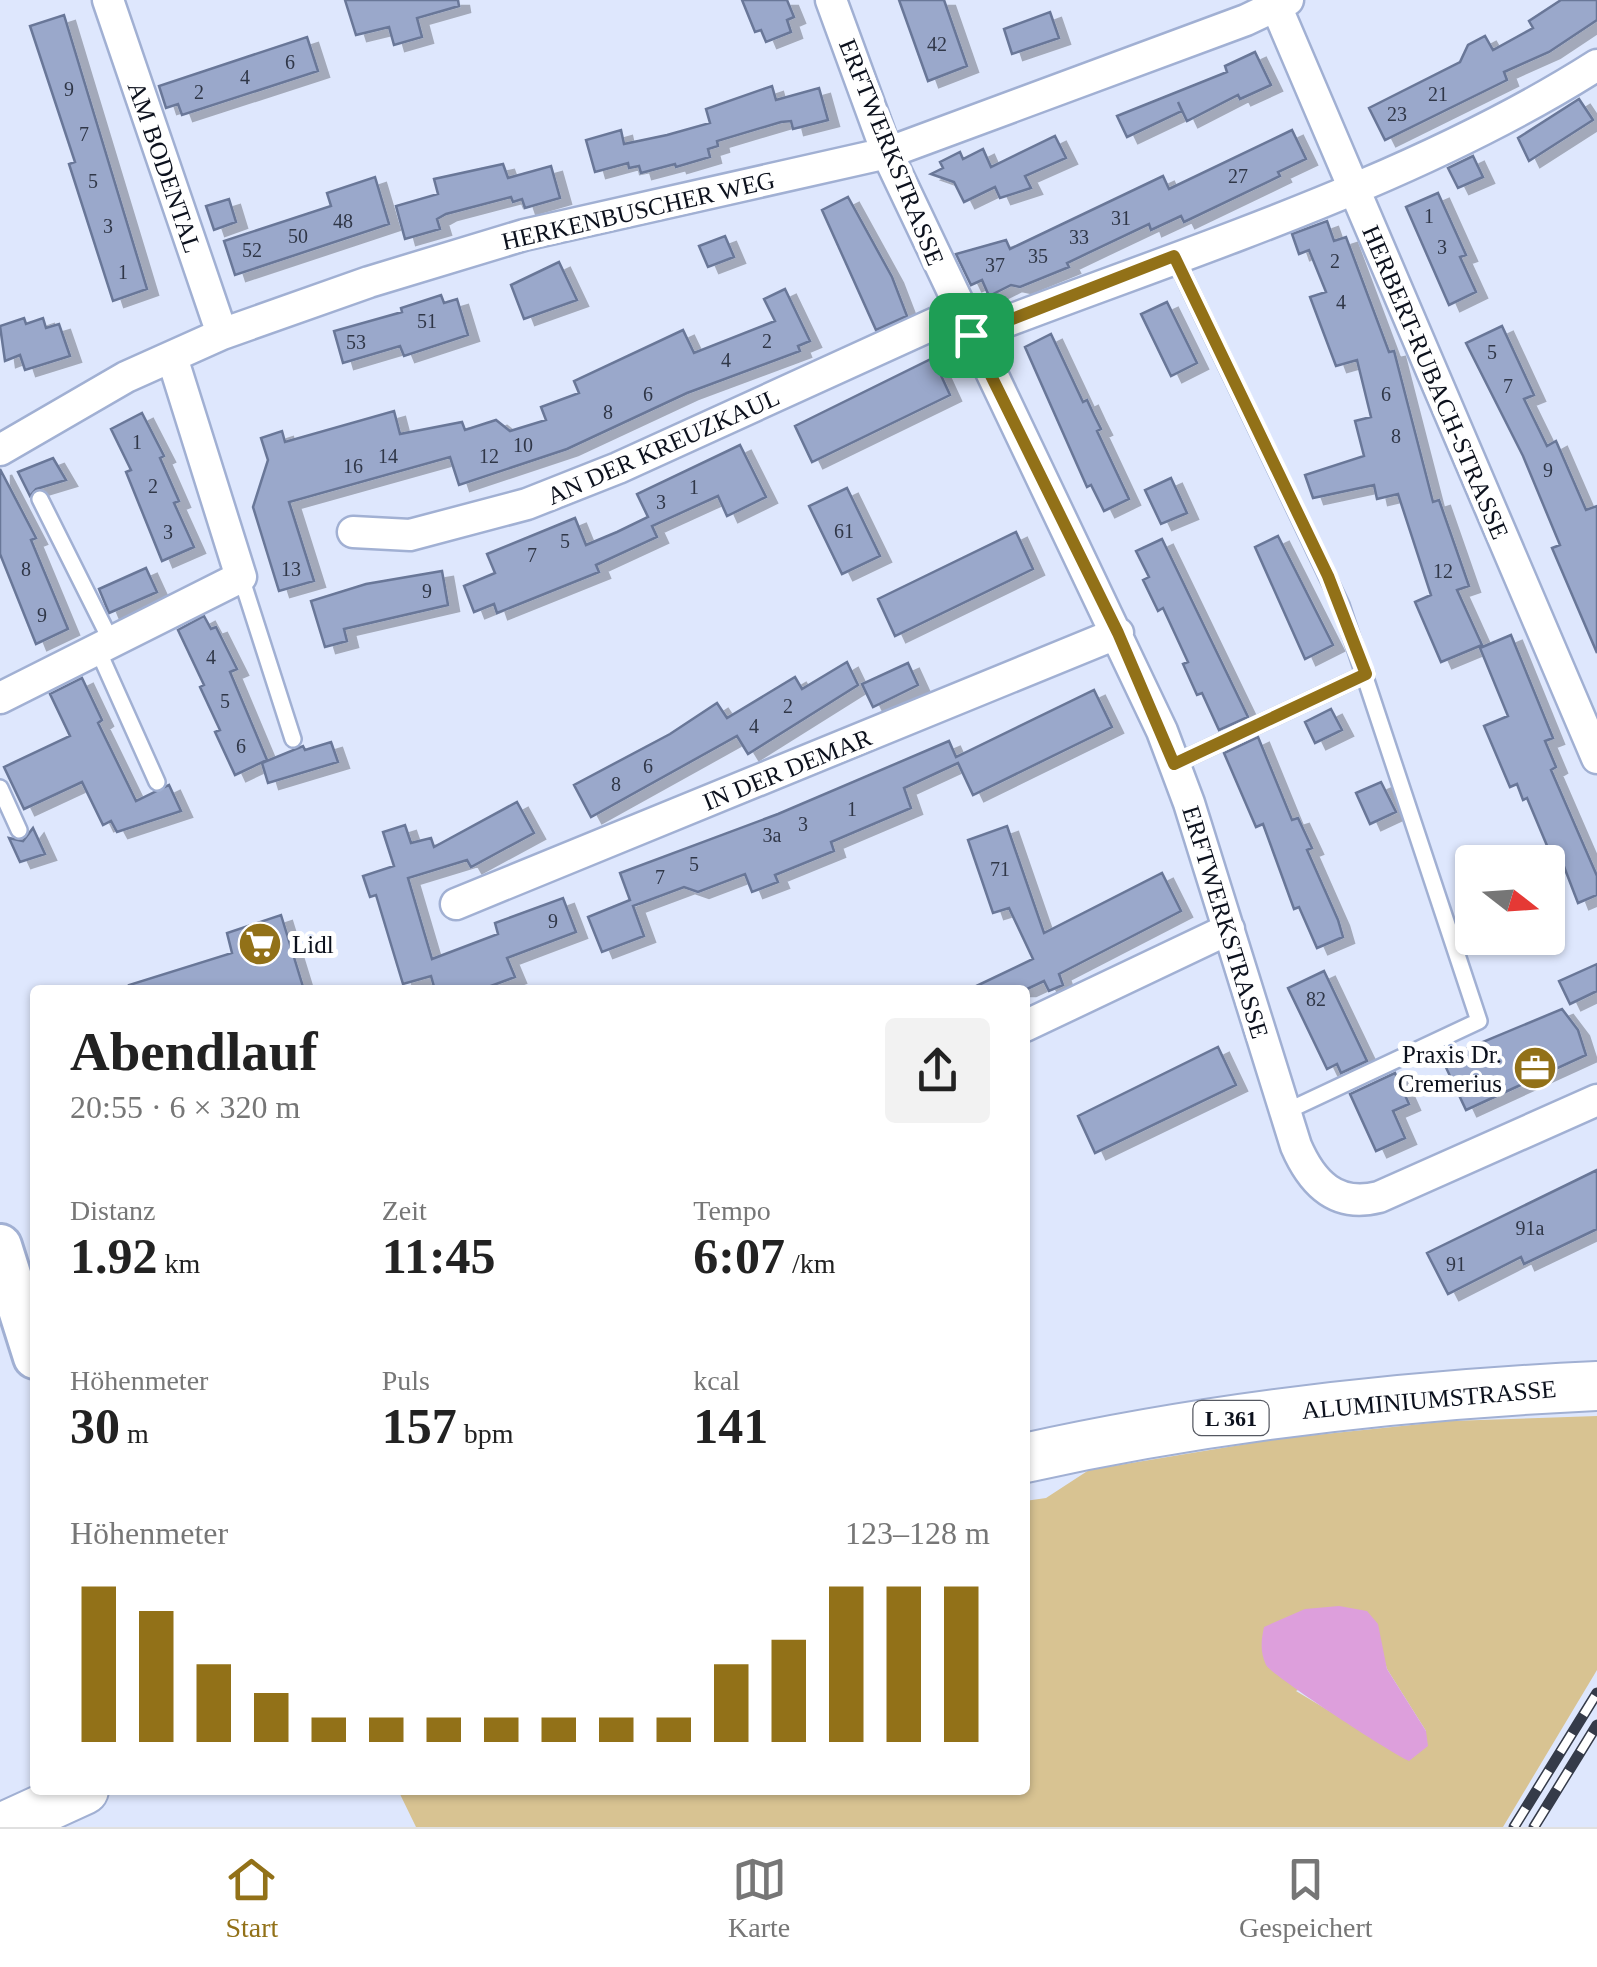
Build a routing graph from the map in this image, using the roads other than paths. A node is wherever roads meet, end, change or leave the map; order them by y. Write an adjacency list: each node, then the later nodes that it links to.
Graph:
1 (108, 0): 9 (street, AM BODENTAL)
2 (831, 0): 5 (street, ERFTWERKSTRASSE)
3 (1282, 3): 5 (street, HERKENBUSCHER WEG); 6 (street, HERBERT-RUBACH-STRASSE)
4 (1597, 65): 6 (street)
5 (887, 152): 8 (street, ERFTWERKSTRASSE); 9 (street, HERKENBUSCHER WEG)
6 (1353, 188): 7 (street); 20 (street, HERBERT-RUBACH-STRASSE)
7 (1174, 256): 8 (street); 17 (lane)
8 (966, 324): 13 (street, AN DER KREUZKAUL); 15 (street, ERFTWERKSTRASSE)
9 (222, 334): 10 (street, HERKENBUSCHER WEG)
10 (172, 357): 11 (street, HERKENBUSCHER WEG); 14 (street)
11 (0, 450)
12 (40, 499): 16 (lane)
13 (353, 532)
14 (241, 577): 16 (street); 19 (lane)
15 (1118, 633): 21 (street, ERFTWERKSTRASSE); 25 (street, IN DER DEMAR)
16 (104, 644): 18 (street); 22 (lane)
17 (1366, 674): 21 (lane); 29 (lane)
18 (0, 698)
19 (293, 740)
20 (1597, 758)
21 (1174, 764): 26 (street, ERFTWERKSTRASSE)
22 (157, 782)
23 (0, 788): 24 (lane)
24 (19, 830)
25 (456, 904)
26 (1229, 929): 27 (street); 29 (street, ERFTWERKSTRASSE)
27 (1030, 1024)
28 (1597, 1100): 29 (street, ERFTWERKSTRASSE)
29 (1285, 1112)
30 (0, 1246): 31 (street)
31 (30, 1341)
32 (1597, 1386): 33 (main road, ALUMINIUMSTRASSE / L 361)
33 (1030, 1457)
34 (73, 1795): 35 (main road)
35 (3, 1827)

